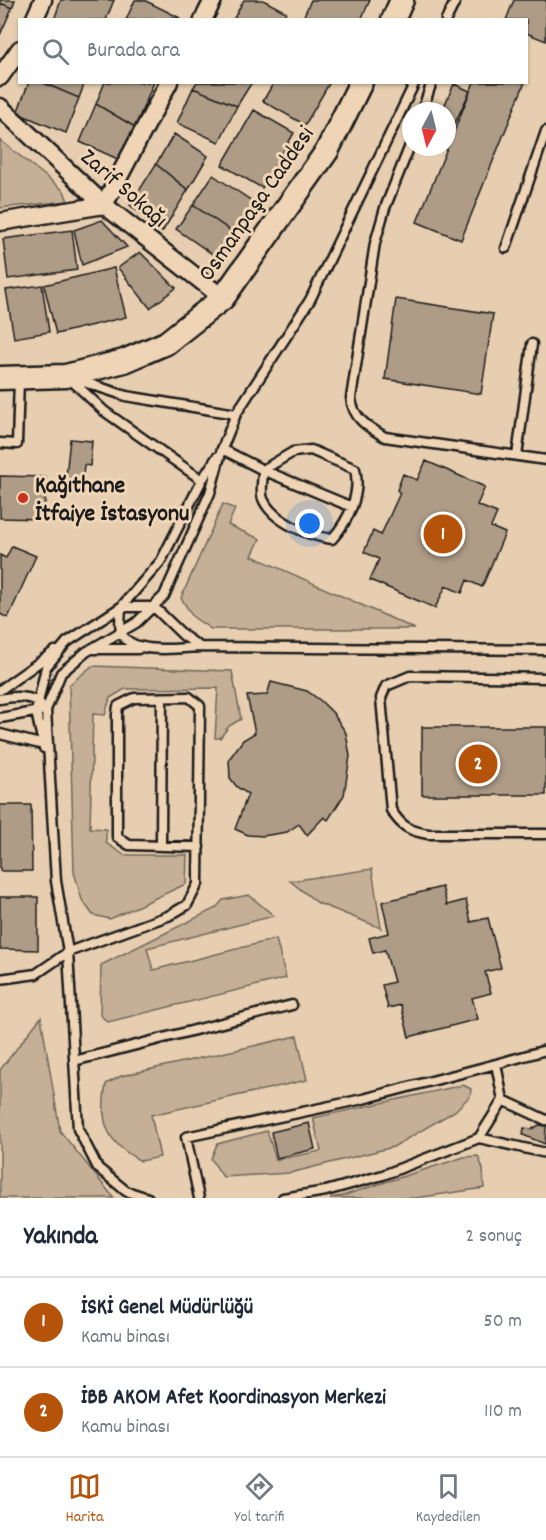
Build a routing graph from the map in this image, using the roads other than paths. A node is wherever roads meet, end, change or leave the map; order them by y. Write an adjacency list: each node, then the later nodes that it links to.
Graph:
1 (43, 0): 5 (street)
2 (213, 0): 6 (street)
3 (402, 0): 7 (main road)
4 (457, 0): 8 (lane); 9 (lane)
5 (35, 18)
6 (204, 18)
7 (394, 18)
8 (447, 18)
9 (453, 18)
10 (18, 52): 11 (street)
11 (0, 77)
12 (168, 84): 20 (street)
13 (360, 84): 23 (main road, Osmanpaşa Caddesi)
14 (415, 84): 27 (lane)
15 (431, 84): 16 (lane)
16 (425, 102)
17 (0, 107): 20 (street, Zarif Sokağı)
18 (546, 131): 22 (lane)
19 (406, 156): 30 (lane)
20 (104, 205): 21 (street); 23 (street, Zarif Sokağı)
21 (0, 222)
22 (506, 248)
23 (223, 298): 25 (main road, Osmanpaşa Caddesi)
24 (532, 344): 30 (lane)
25 (66, 376): 26 (main road, Osmanpaşa Caddesi); 27 (lane); 33 (lane)
26 (9, 378): 28 (lane)
27 (236, 414): 29 (lane)
28 (0, 443)
29 (222, 449): 32 (lane); 33 (lane); 36 (lane)
30 (517, 456): 31 (lane)
31 (546, 460)
32 (263, 470): 34 (lane); 34 (lane); 34 (lane)
33 (202, 480): 35 (lane)
34 (352, 507)
35 (121, 607): 36 (lane); 37 (lane); 38 (lane)
36 (154, 607): 37 (lane); 39 (lane)
37 (121, 632): 40 (lane); 41 (lane)
38 (67, 642): 44 (lane); 47 (lane)
39 (200, 647): 41 (lane); 42 (lane)
40 (91, 649): 41 (lane); 48 (lane)
41 (150, 649)
42 (546, 650)
43 (546, 678): 54 (lane)
44 (0, 690)
45 (0, 699): 47 (lane)
46 (162, 699): 55 (lane); 55 (lane); 56 (lane)
47 (37, 701): 48 (lane); 49 (lane)
48 (46, 710): 49 (lane); 53 (lane)
49 (36, 712): 50 (lane); 52 (lane)
50 (0, 718)
51 (0, 734): 52 (lane)
52 (44, 745): 53 (lane)
53 (50, 780): 57 (lane)
54 (546, 834)
55 (161, 845): 56 (lane)
56 (199, 847): 57 (lane)
57 (68, 952): 58 (lane); 61 (lane)
58 (1, 981)
59 (292, 1005): 61 (lane)
60 (546, 1050): 62 (lane)
61 (74, 1061): 67 (lane)
62 (496, 1064): 63 (lane); 69 (lane)
63 (503, 1100): 64 (lane); 65 (lane)
64 (546, 1120)
65 (479, 1138): 66 (lane); 70 (lane)
66 (546, 1152)
67 (135, 1196): 68 (lane)
68 (148, 1198)
69 (199, 1198)
70 (283, 1198)

